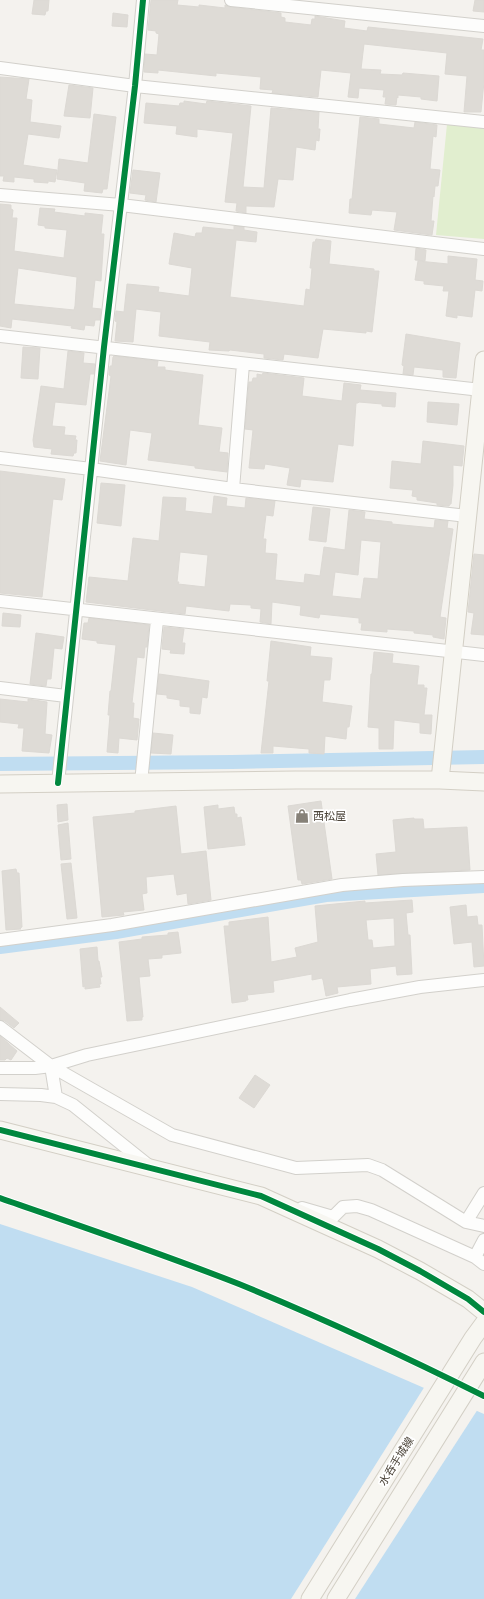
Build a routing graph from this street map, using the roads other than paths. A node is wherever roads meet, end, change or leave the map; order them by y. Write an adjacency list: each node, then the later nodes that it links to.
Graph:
1 (143, 0): 5 (street)
2 (231, 0): 3 (street)
3 (484, 26)
4 (0, 68): 5 (street)
5 (135, 86): 6 (street); 8 (street)
6 (484, 122)
7 (0, 195): 8 (street)
8 (121, 206): 9 (street); 11 (street)
9 (484, 249)
10 (0, 336): 11 (street)
11 (104, 347): 13 (street); 16 (street)
12 (484, 360): 14 (street)
13 (244, 364): 14 (street); 17 (street)
14 (480, 390): 18 (street)
15 (0, 458): 16 (street)
16 (91, 469): 17 (street); 20 (street)
17 (233, 489): 18 (street)
18 (467, 516): 22 (street)
19 (0, 601): 20 (street)
20 (77, 610): 21 (street); 25 (street)
21 (157, 620): 22 (street); 28 (street)
22 (453, 651): 23 (street); 26 (street)
23 (484, 655)
24 (0, 688): 25 (street)
25 (66, 696): 30 (street)
26 (440, 780): 27 (street); 28 (street)
27 (484, 782)
28 (141, 783): 30 (street)
29 (0, 784): 30 (street)
30 (58, 784)
31 (484, 876): 32 (street)
32 (0, 940)
33 (484, 980): 35 (street)
34 (0, 1026): 35 (street)
35 (50, 1066): 36 (street); 38 (street); 43 (street)
36 (0, 1068)
37 (0, 1094): 38 (street)
38 (56, 1097): 40 (street)
39 (0, 1130): 40 (street)
40 (154, 1169): 42 (street)
41 (484, 1193): 43 (street)
42 (260, 1196): 46 (street); 47 (street)
43 (466, 1222): 44 (street)
44 (484, 1226)
45 (484, 1240): 46 (street)
46 (479, 1260)
47 (484, 1312)
48 (484, 1323): 50 (street, 水呑手城線)
49 (484, 1362): 51 (street, 水呑手城線)
50 (310, 1599)
51 (336, 1599)

